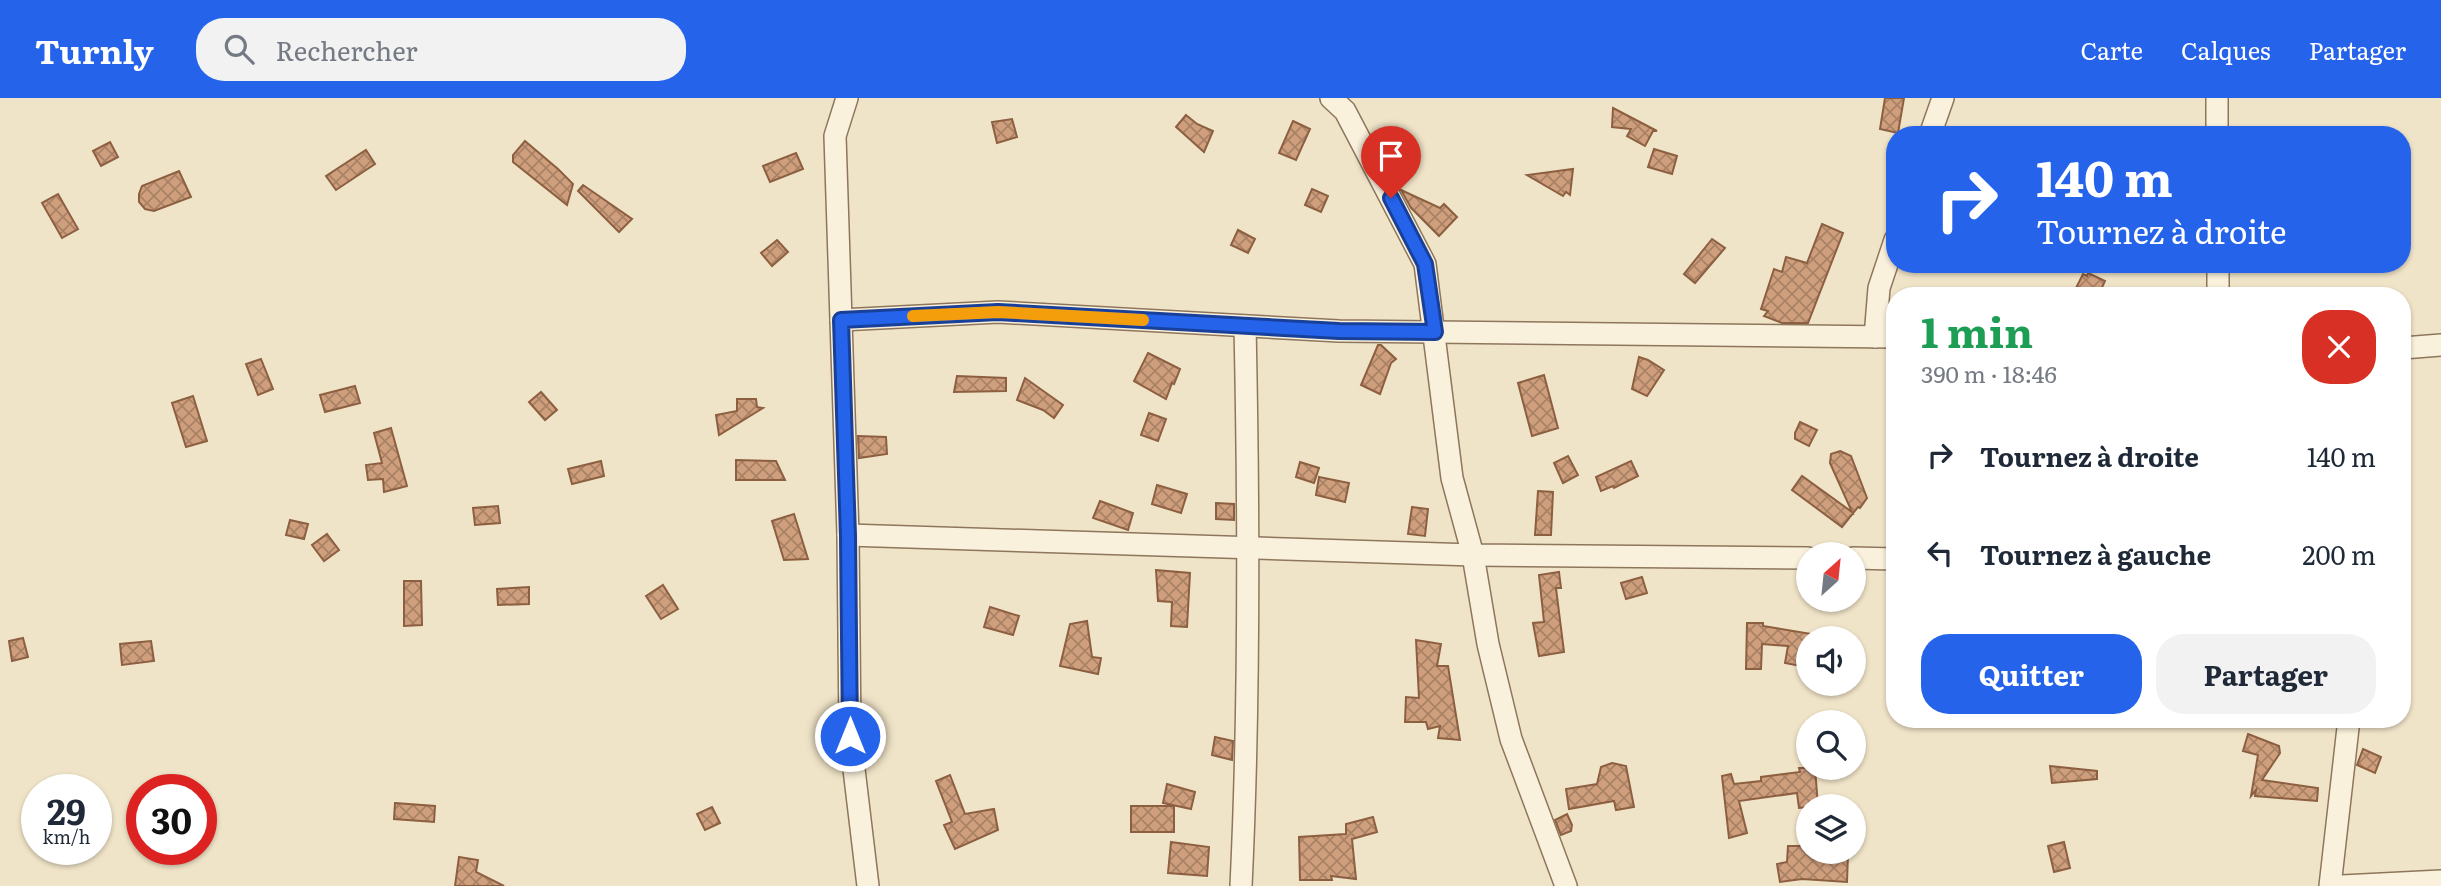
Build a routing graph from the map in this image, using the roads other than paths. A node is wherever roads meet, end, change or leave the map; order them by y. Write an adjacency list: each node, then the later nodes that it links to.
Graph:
1 (847, 98): 8 (street)
2 (1331, 98): 10 (street)
3 (1942, 98): 5 (street)
4 (2217, 98): 6 (street)
5 (1933, 126)
6 (2217, 126)
7 (1886, 267): 11 (street)
8 (841, 320): 9 (street); 14 (street)
9 (1245, 326): 10 (street); 15 (street)
10 (1435, 332): 11 (street); 16 (street)
11 (1885, 337)
12 (2441, 345): 13 (street)
13 (2411, 347)
14 (848, 536): 15 (street); 22 (street)
15 (1249, 548): 16 (street); 23 (street)
16 (1473, 555): 17 (street); 24 (street)
17 (1796, 558)
18 (1866, 558): 19 (street)
19 (1886, 559)
20 (2348, 728): 25 (street)
21 (2441, 881): 26 (street)
22 (868, 886)
23 (1241, 886)
24 (1566, 886)
25 (2330, 886)
26 (2342, 886)

